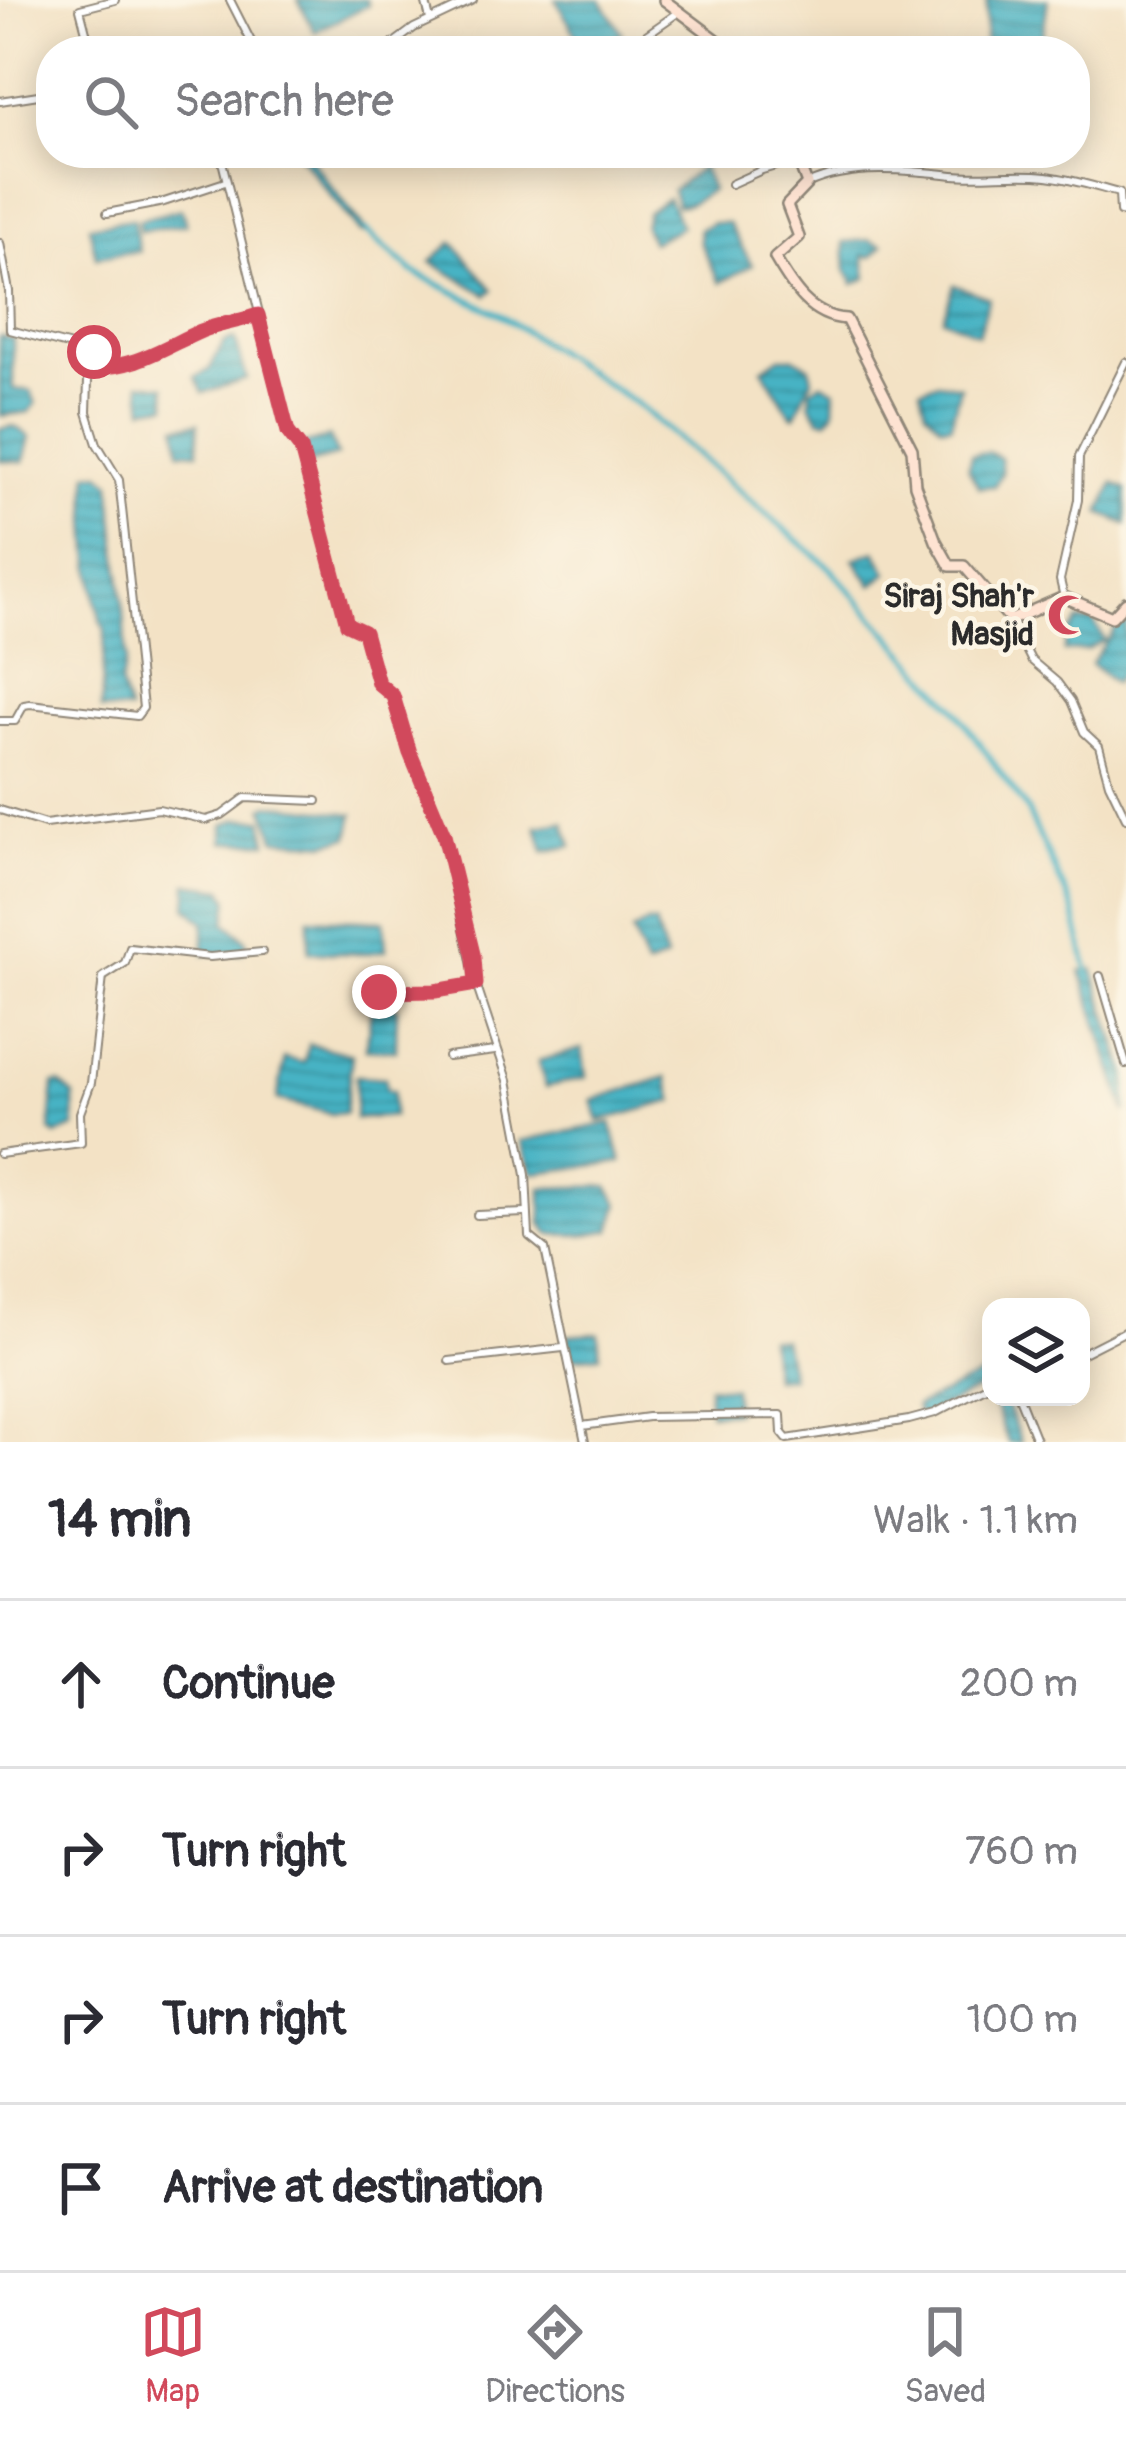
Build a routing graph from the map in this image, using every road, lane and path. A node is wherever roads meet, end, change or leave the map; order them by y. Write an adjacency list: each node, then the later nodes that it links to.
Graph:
1 (115, 0): 8 (street)
2 (230, 0): 9 (street)
3 (425, 0): 7 (street)
4 (473, 0): 7 (street)
5 (664, 0): 6 (street)
6 (679, 12): 11 (street); 12 (street)
7 (431, 20): 10 (street)
8 (87, 36)
9 (248, 36)
10 (406, 36)
11 (644, 36)
12 (712, 36)
13 (36, 95): 14 (street)
14 (0, 101)
15 (223, 168): 18 (street)
16 (772, 168): 19 (street)
17 (805, 168): 20 (street)
18 (226, 182): 21 (street); 24 (street)
19 (731, 184)
20 (807, 184): 22 (street); 29 (street)
21 (107, 213)
22 (1126, 213)
23 (0, 243): 26 (street)
24 (258, 315): 26 (street); 36 (street)
25 (1126, 362): 27 (street)
26 (92, 367): 30 (street)
27 (1064, 597): 28 (street); 29 (street)
28 (1126, 602)
29 (1011, 620): 33 (street)
30 (0, 721)
31 (317, 801): 32 (street)
32 (0, 810)
33 (1126, 818)
34 (262, 952): 41 (street)
35 (1100, 976): 40 (street)
36 (476, 984): 37 (street); 38 (street)
37 (379, 992)
38 (495, 1051): 39 (street); 42 (street)
39 (448, 1058)
40 (1126, 1064)
41 (0, 1154)
42 (525, 1213): 43 (street); 45 (street)
43 (477, 1215)
44 (1126, 1331): 46 (street)
45 (563, 1348): 47 (street); 50 (street)
46 (1090, 1349)
47 (449, 1361)
48 (982, 1388): 50 (street)
49 (1022, 1406): 52 (street)
50 (581, 1426): 51 (street)
51 (585, 1442)
52 (1036, 1442)

